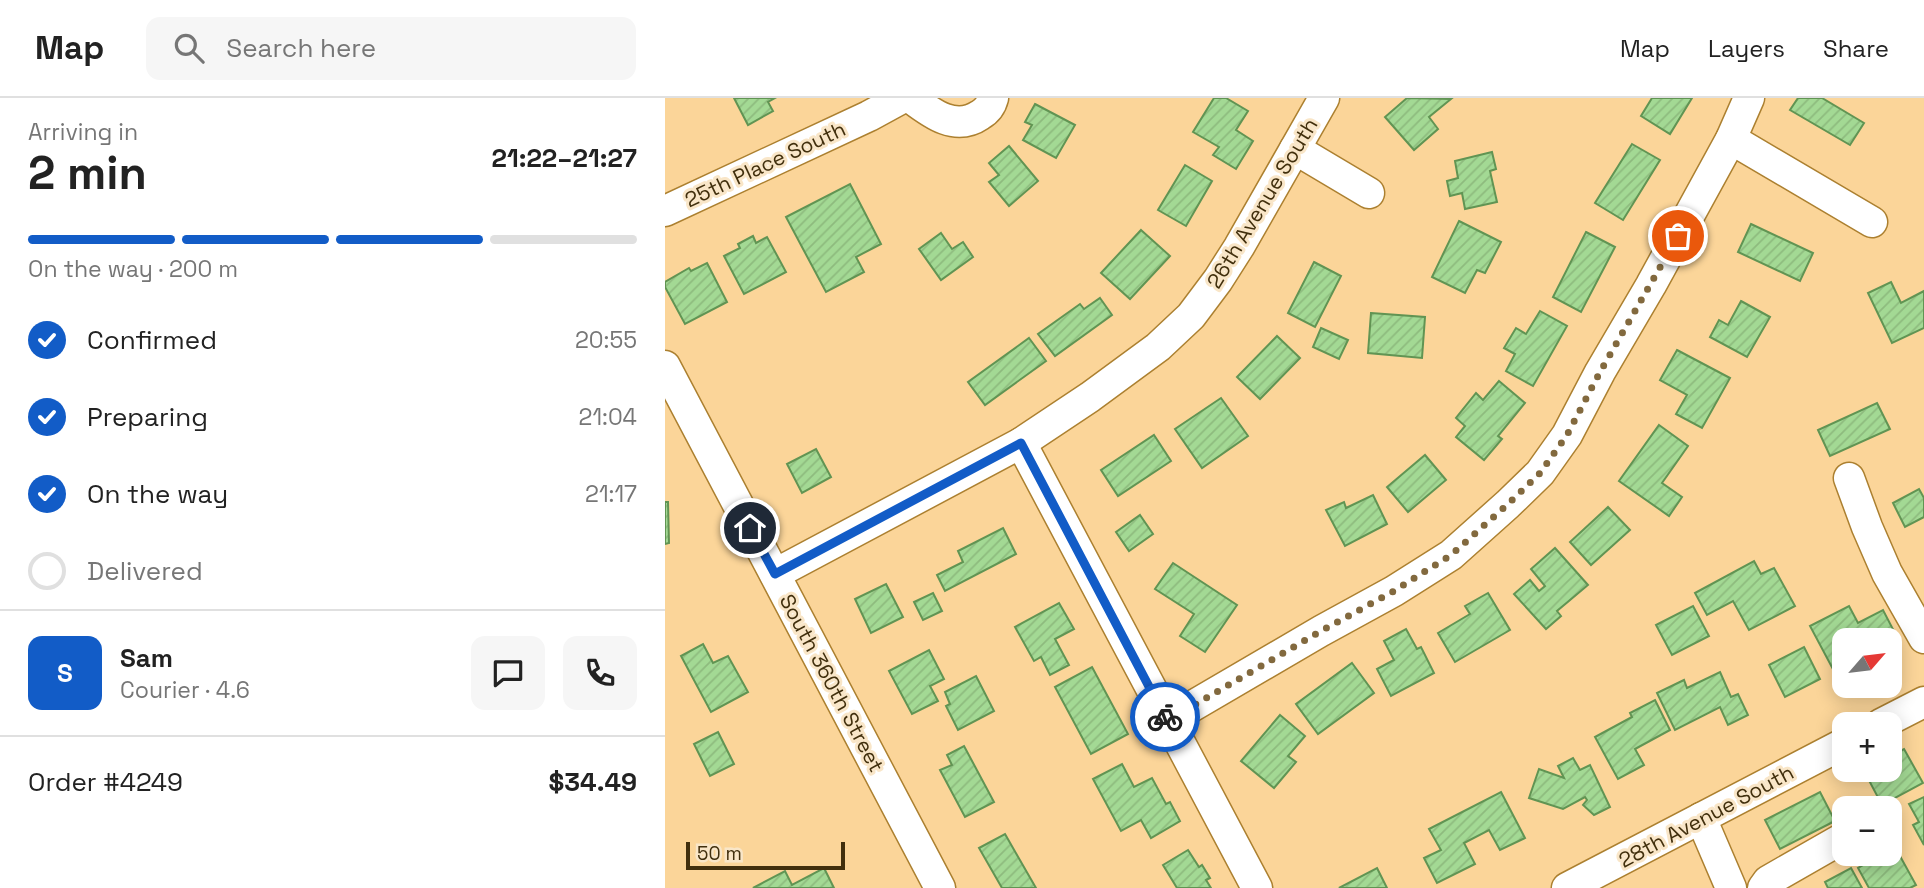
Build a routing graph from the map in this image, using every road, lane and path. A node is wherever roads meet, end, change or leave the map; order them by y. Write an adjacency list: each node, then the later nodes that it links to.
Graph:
1 (902, 98): 9 (street, 25th Place South)
2 (911, 98): 3 (street)
3 (993, 98)
4 (1324, 98): 7 (street, 26th Avenue South)
5 (1749, 98): 6 (street)
6 (1731, 139): 10 (street); 18 (street)
7 (1295, 149): 8 (street); 12 (street, 26th Avenue South)
8 (1369, 193)
9 (665, 211)
10 (1872, 222)
11 (665, 366): 14 (street, South 360th Street)
12 (1021, 443): 14 (street, 26th Avenue South); 18 (street)
13 (1849, 478): 15 (street)
14 (775, 574): 22 (street, South 360th Street)
15 (1924, 638)
16 (1924, 702): 17 (street)
17 (1902, 713)
18 (1167, 721): 23 (street)
19 (1832, 750): 20 (street, 28th Avenue South)
20 (1702, 818): 24 (street, 28th Avenue South); 25 (street)
21 (1832, 844): 26 (street)
22 (940, 888)
23 (1257, 888)
24 (1567, 888)
25 (1731, 888)
26 (1763, 888)

